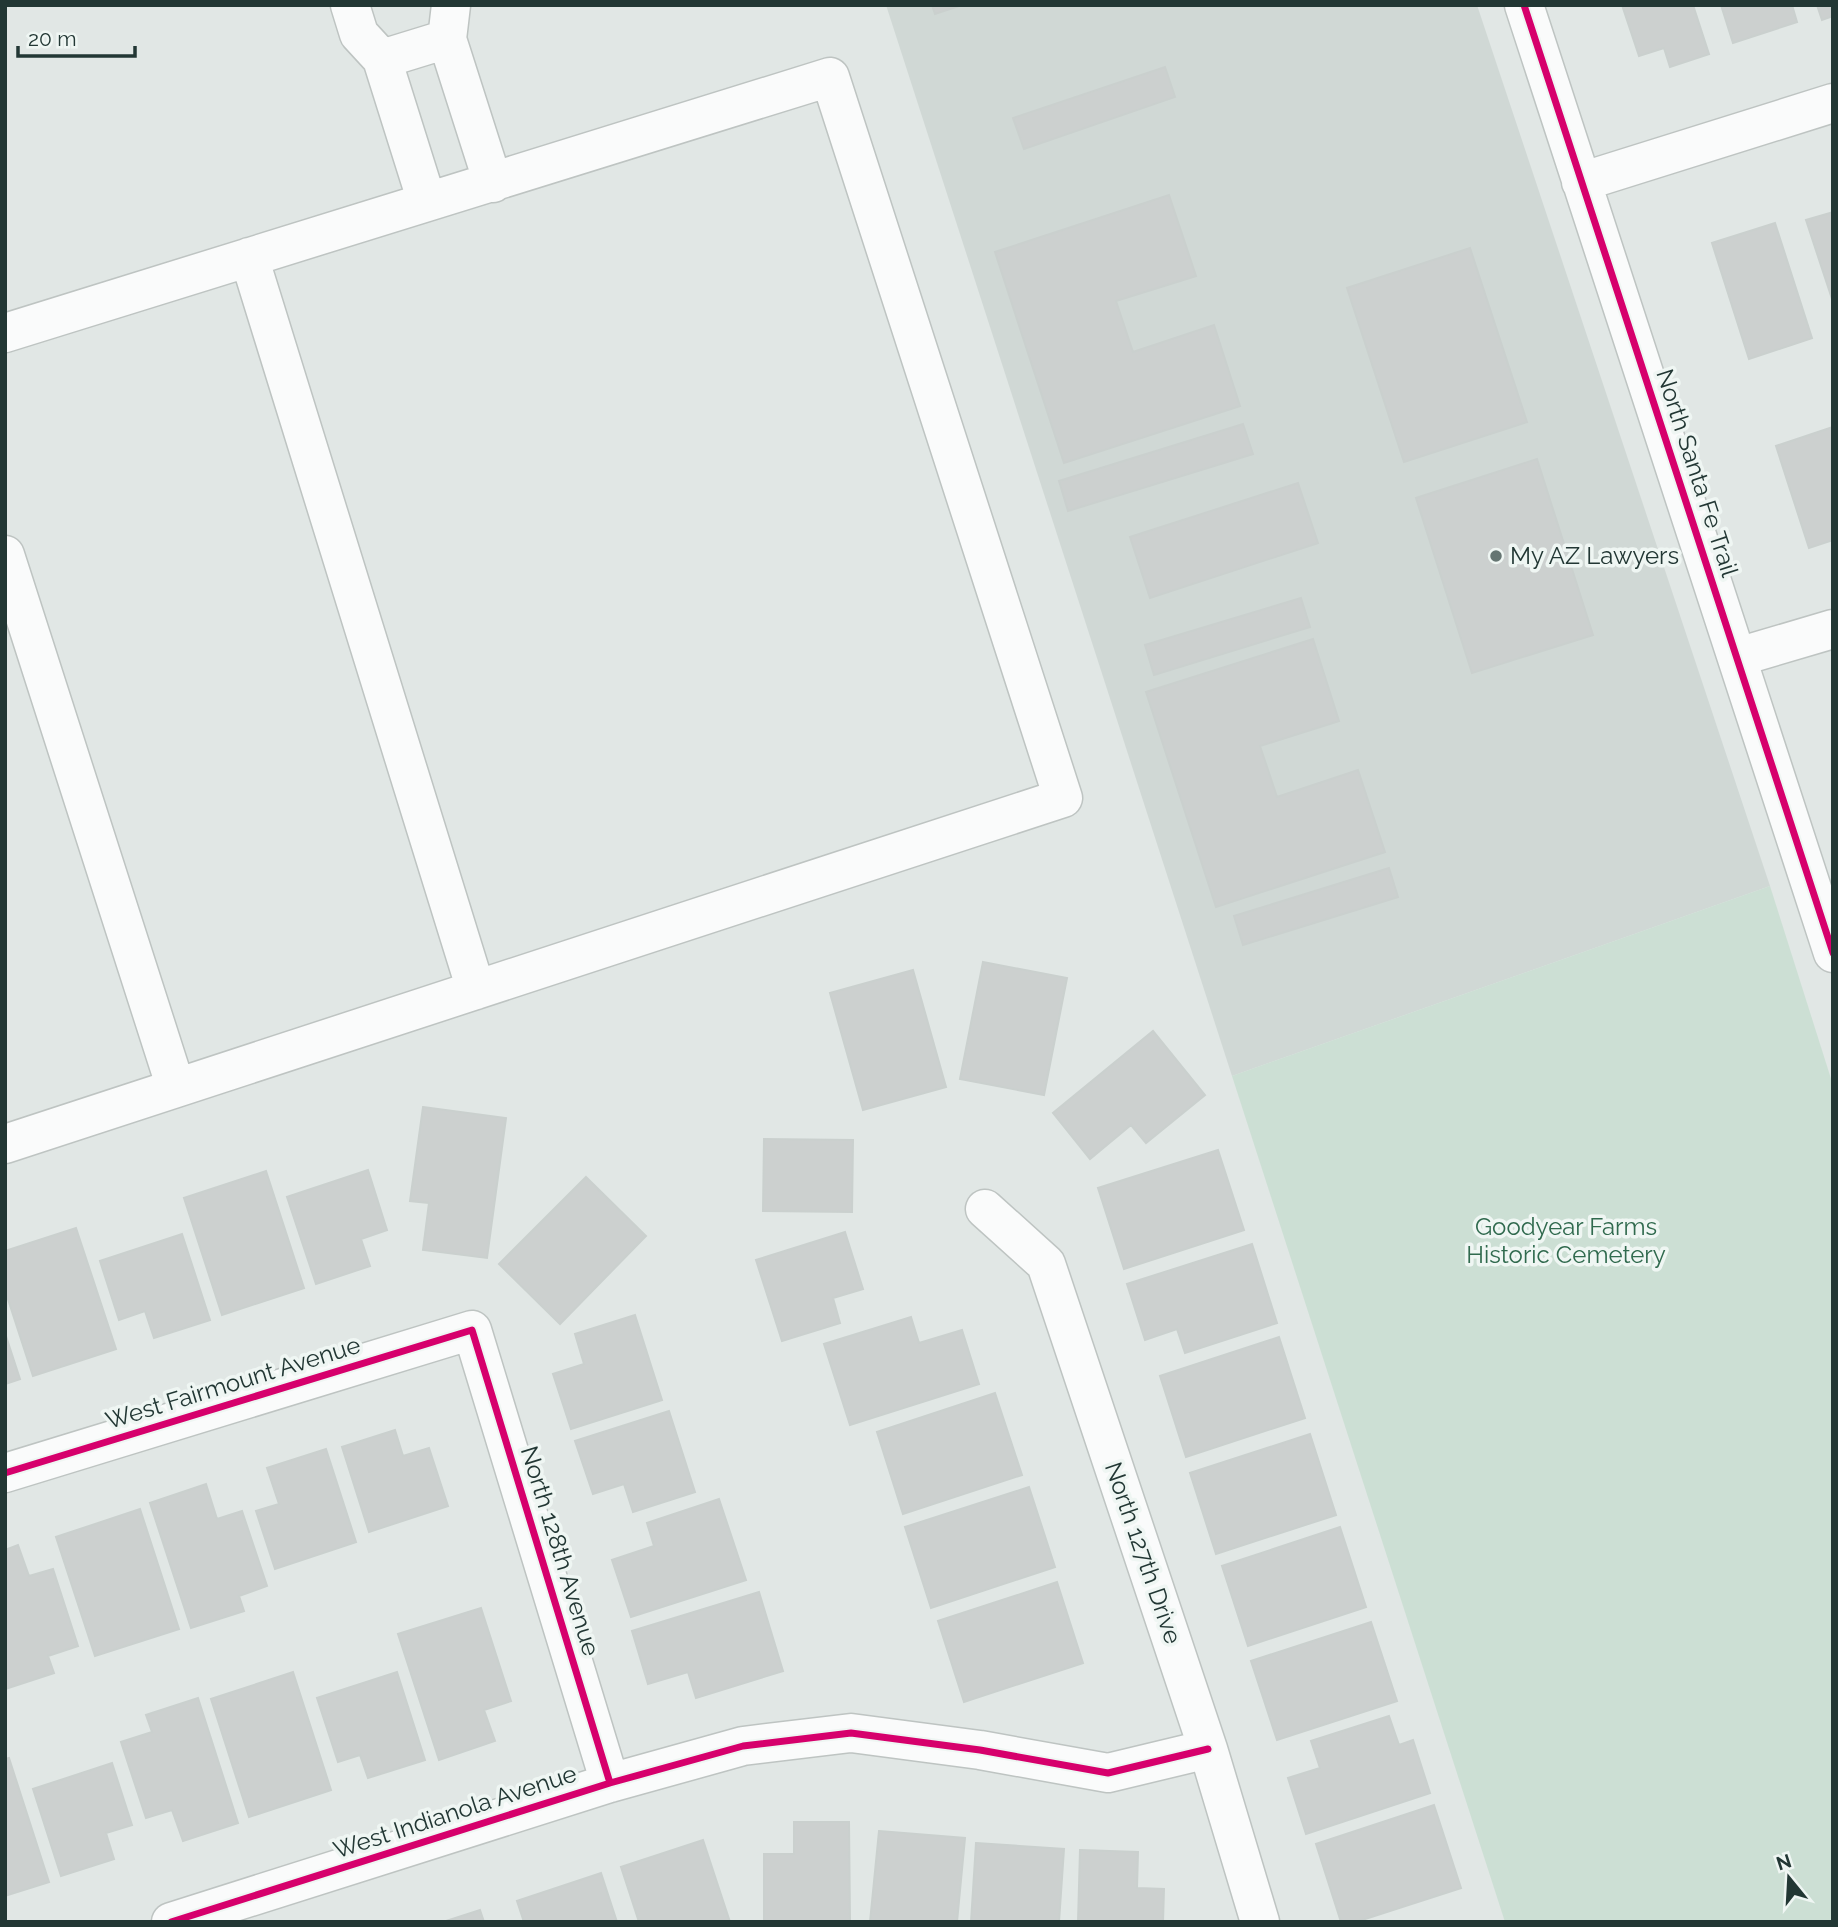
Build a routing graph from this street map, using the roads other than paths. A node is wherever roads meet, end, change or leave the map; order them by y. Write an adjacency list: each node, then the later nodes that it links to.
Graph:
1 (350, 5): 4 (street)
2 (1524, 5): 6 (street, North Santa Fe Trail)
3 (449, 22): 4 (street); 7 (street)
4 (382, 59): 8 (street)
5 (1833, 103): 6 (street)
6 (1581, 182): 13 (street, North Santa Fe Trail)
7 (493, 183): 8 (street); 15 (street)
8 (427, 202): 9 (street)
9 (249, 257): 10 (street); 15 (street)
10 (5, 332)
11 (5, 555): 16 (street)
12 (1833, 629): 13 (street)
13 (1738, 657): 14 (street, North Santa Fe Trail)
14 (1833, 953)
15 (476, 990): 16 (street)
16 (176, 1088): 17 (street)
17 (5, 1144)
18 (985, 1209): 21 (street, North 127th Drive)
19 (472, 1330): 20 (street, West Fairmount Avenue); 22 (street, North 128th Avenue)
20 (5, 1473)
21 (1208, 1749): 22 (street, West Indianola Avenue); 24 (street, North 127th Drive)
22 (610, 1783): 23 (street, West Indianola Avenue)
23 (171, 1922)
24 (1260, 1922)

